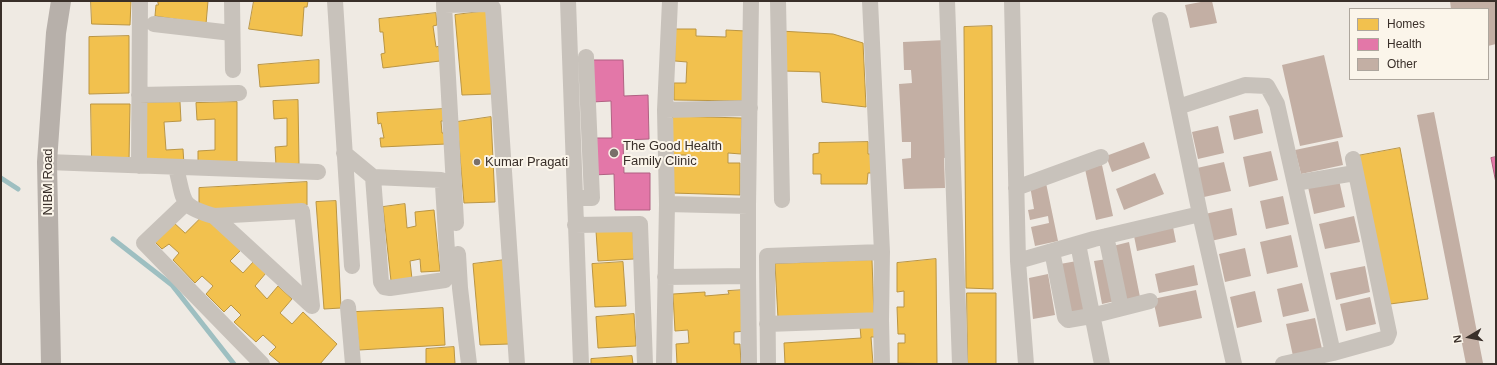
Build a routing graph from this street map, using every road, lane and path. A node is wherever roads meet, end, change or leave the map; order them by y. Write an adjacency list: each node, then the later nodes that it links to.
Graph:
1 (61, 1): 26 (main road, NIBM Road)
2 (140, 1): 19 (street)
3 (232, 1): 15 (street)
4 (335, 1): 24 (street)
5 (568, 1): 23 (street)
6 (670, 1): 22 (street)
7 (751, 1): 21 (street)
8 (778, 1): 33 (street)
9 (870, 1): 43 (street)
10 (947, 1): 66 (street)
11 (1012, 1): 32 (street)
12 (444, 3): 58 (street); 59 (street)
13 (1160, 20): 20 (street)
14 (154, 24): 15 (street)
15 (232, 33): 17 (street)
16 (586, 57): 23 (street)
17 (233, 70)
18 (239, 93): 19 (street)
19 (139, 95): 27 (street)
20 (1178, 107): 31 (street); 37 (street)
21 (750, 108): 22 (street); 36 (street)
22 (665, 110): 35 (street)
23 (581, 119): 39 (street)
24 (344, 153): 30 (street); 45 (street)
25 (1101, 157): 32 (street)
26 (46, 162): 27 (street); 55 (main road, NIBM Road)
27 (139, 166): 28 (street)
28 (176, 168): 29 (street); 34 (street)
29 (318, 172)
30 (373, 177): 30 (street)
31 (1295, 183): 54 (street); 54 (street)
32 (1016, 188): 44 (street)
33 (782, 200)
34 (186, 204): 38 (street); 56 (street)
35 (667, 204): 36 (street); 47 (street)
36 (748, 206): 46 (street)
37 (1200, 214): 40 (street); 69 (street)
38 (214, 216): 38 (street)
39 (575, 225): 60 (street); 61 (street)
40 (1106, 236): 41 (street); 50 (street)
41 (1078, 244): 42 (street); 51 (street)
42 (1052, 251): 44 (street); 51 (street)
43 (882, 252): 52 (street); 53 (street)
44 (1018, 261): 67 (street)
45 (352, 266)
46 (748, 276): 47 (street); 63 (street)
47 (665, 277): 62 (street)
48 (1150, 301): 50 (street)
49 (348, 307): 57 (street)
50 (1121, 308): 51 (street)
51 (1091, 316): 68 (street)
52 (881, 320): 53 (street); 65 (street)
53 (767, 324): 64 (street)
54 (1333, 353): 70 (street)
55 (51, 364)
56 (262, 364)
57 (353, 364)
58 (469, 364)
59 (517, 364)
60 (581, 364)
61 (645, 364)
62 (664, 364)
63 (749, 364)
64 (768, 364)
65 (882, 364)
66 (960, 364)
67 (1026, 364)
68 (1102, 364)
69 (1234, 364)
70 (1283, 364)

